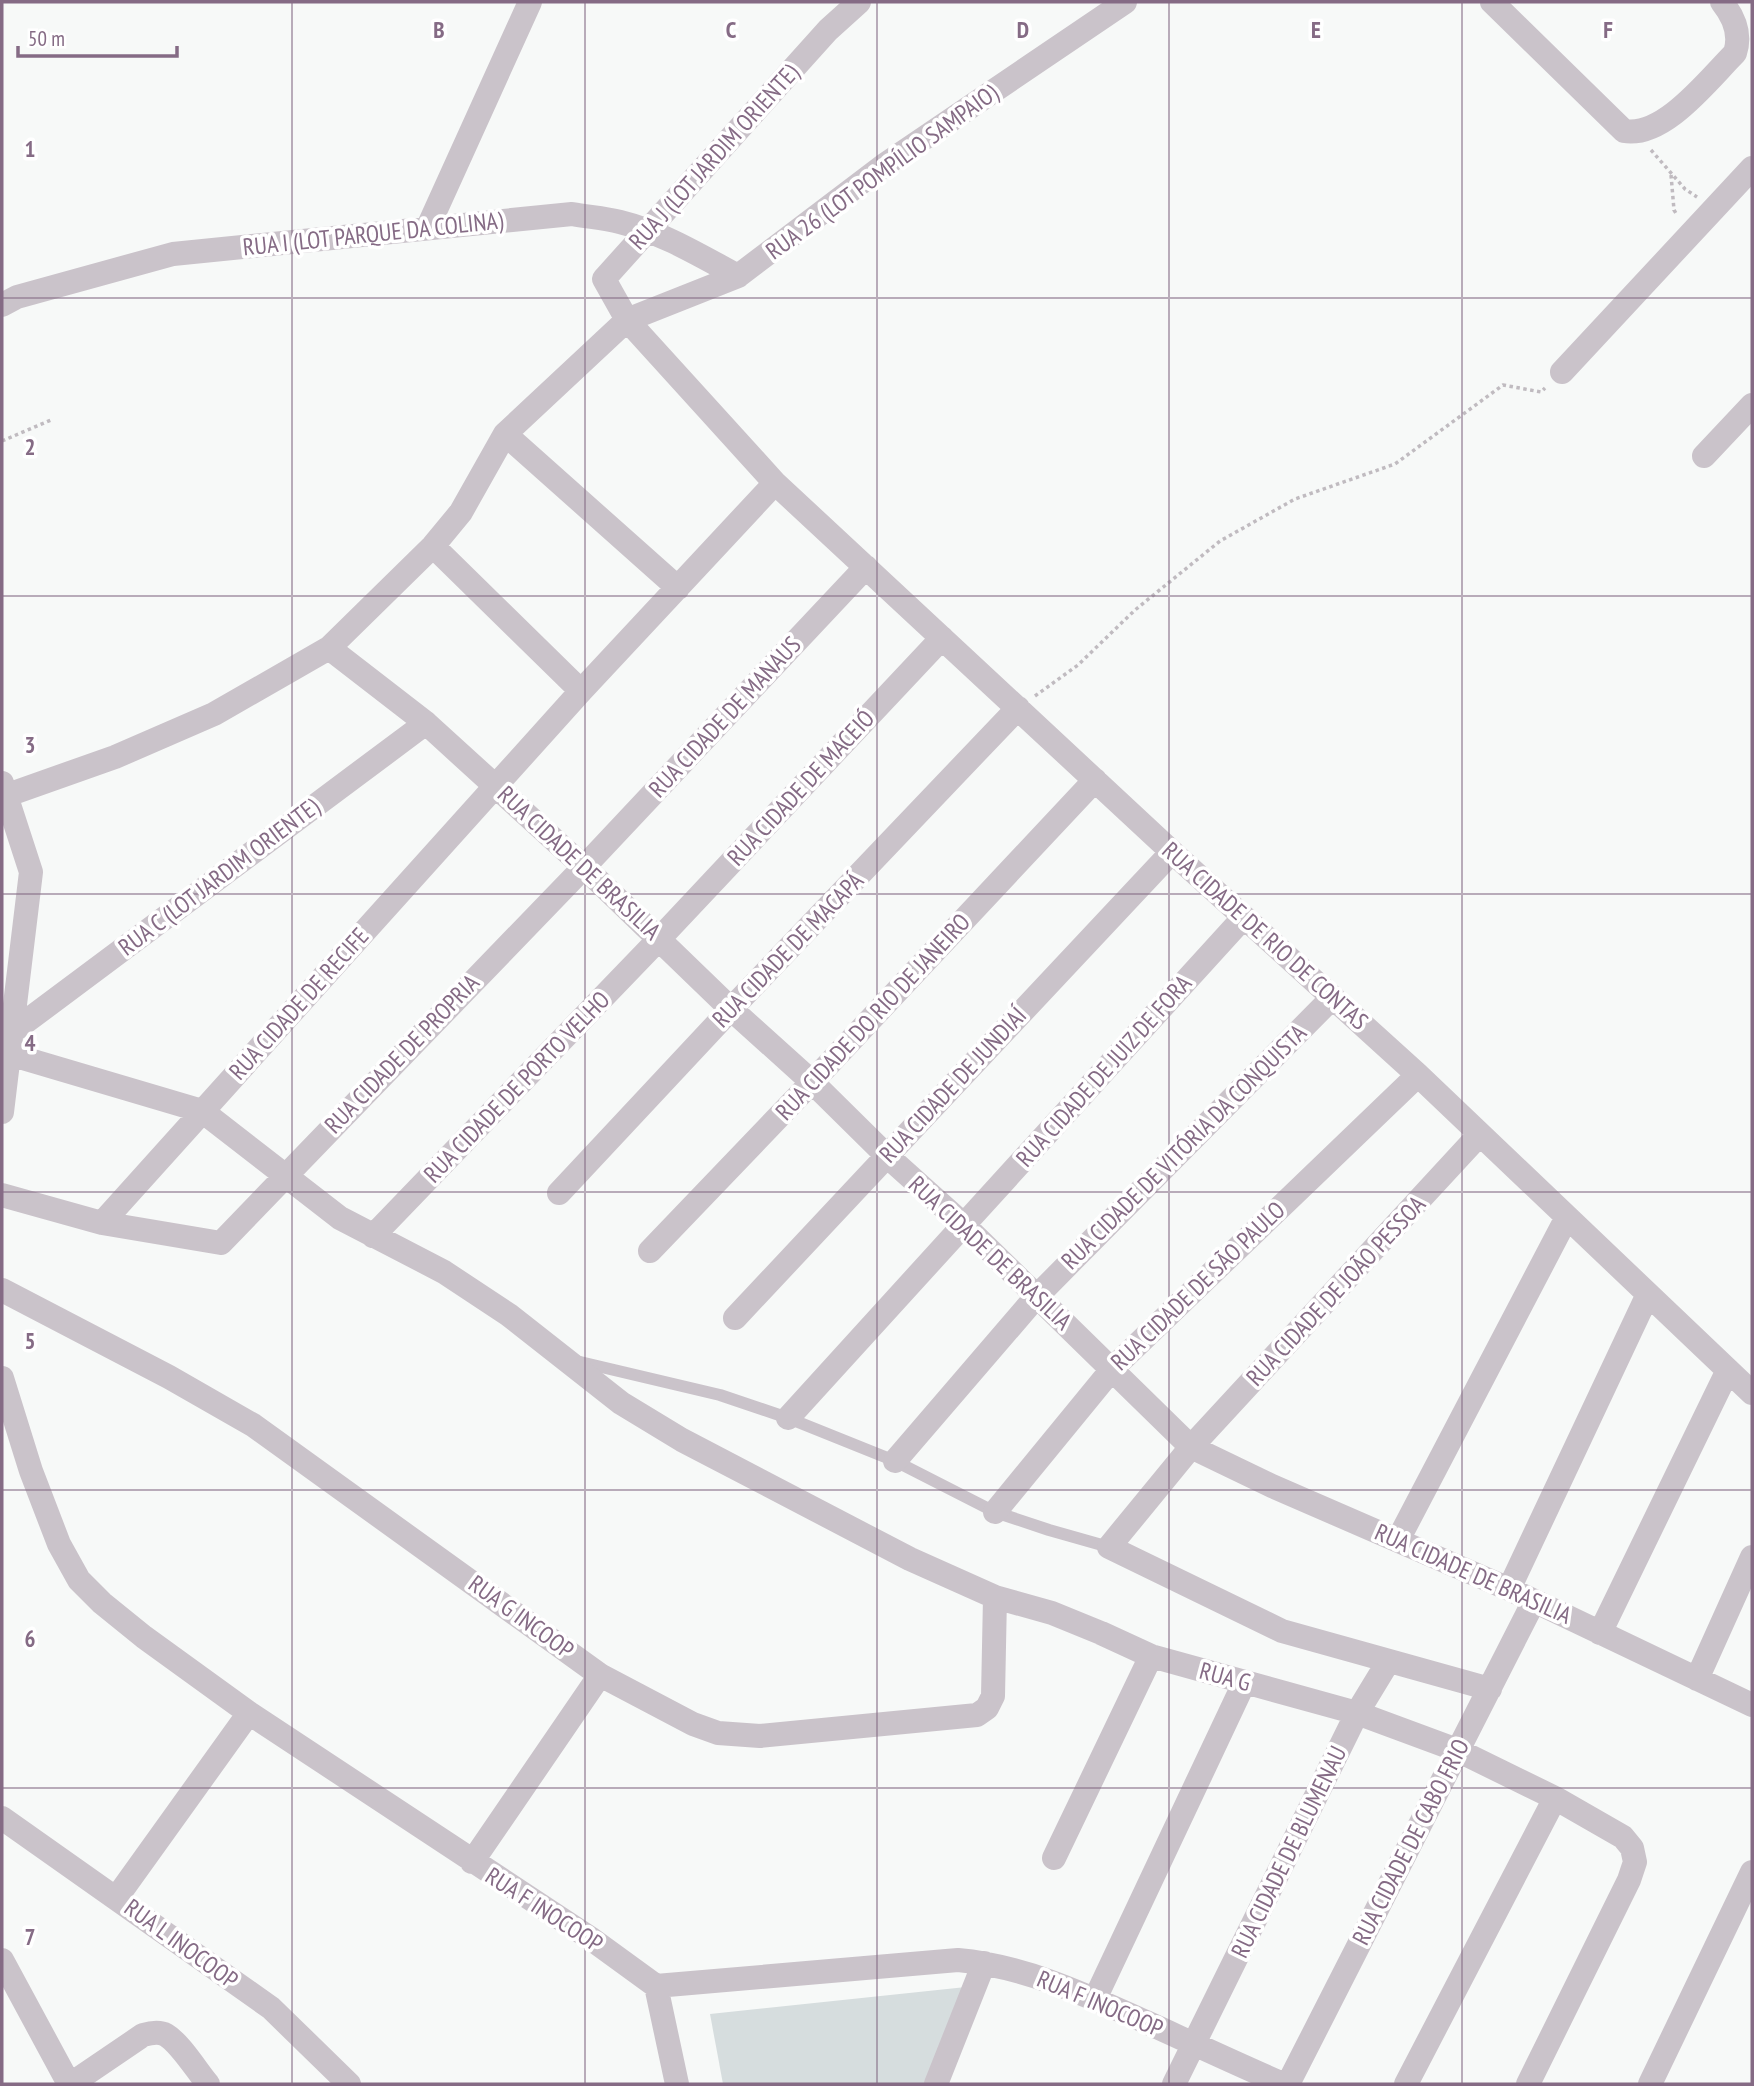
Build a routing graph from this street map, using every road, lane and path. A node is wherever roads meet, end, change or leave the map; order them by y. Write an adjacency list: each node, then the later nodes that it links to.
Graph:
1 (530, 2): 10 (street)
2 (859, 2): 11 (street, RUA J (LOT JARDIM ORIENTE))
3 (1125, 2): 13 (street, RUA 26 (LOT POMPÍLIO SAMPAIO))
4 (1492, 2): 6 (street)
5 (1722, 2): 6 (street)
6 (1636, 133): 8 (path)
7 (1752, 168): 9 (street)
8 (1671, 173): 9 (path); 12 (path)
9 (1714, 210): 12 (street)
10 (429, 227): 11 (street, RUA I (LOT PARQUE DA COLINA)); 14 (street, RUA I (LOT PARQUE DA COLINA))
11 (647, 232): 13 (street, RUA I (LOT PARQUE DA COLINA)); 15 (street, RUA J (LOT JARDIM ORIENTE))
12 (1687, 238): 16 (street)
13 (738, 276): 15 (street, RUA 26 (LOT POMPÍLIO SAMPAIO))
14 (2, 305)
15 (627, 320): 19 (street); 22 (street, RUA CIDADE DE RIO DE CONTAS)
16 (1562, 372): 29 (path)
17 (1752, 405): 21 (street)
18 (51, 420): 20 (path)
19 (505, 435): 23 (street); 25 (street)
20 (2, 441)
21 (1704, 456)
22 (775, 483): 24 (street, RUA CIDADE DE RIO DE CONTAS); 25 (street, RUA CIDADE DE RECIFE)
23 (433, 546): 27 (street); 28 (street)
24 (866, 567): 26 (street, RUA CIDADE DE RIO DE CONTAS); 35 (street, RUA CIDADE DE MANAUS)
25 (678, 589): 28 (street, RUA CIDADE DE RECIFE)
26 (942, 638): 29 (street, RUA CIDADE DE RIO DE CONTAS); 37 (street, RUA CIDADE DE MACEIÓ)
27 (329, 648): 30 (street, RUA CIDADE DE BRASILIA); 33 (street)
28 (581, 691): 32 (street, RUA CIDADE DE RECIFE)
29 (1018, 708): 31 (street, RUA CIDADE DE RIO DE CONTAS); 39 (street, RUA CIDADE DE MACAPÁ)
30 (426, 723): 32 (street, RUA CIDADE DE BRASILIA); 40 (street, RUA C (LOT JARDIM ORIENTE))
31 (1096, 780): 34 (street, RUA CIDADE DE RIO DE CONTAS); 42 (street, RUA CIDADE DO RIO DE JANEIRO)
32 (498, 787): 35 (street, RUA CIDADE DE BRASILIA); 43 (street, RUA CIDADE DE RECIFE)
33 (3, 792): 40 (street)
34 (1172, 852): 36 (street, RUA CIDADE DE RIO DE CONTAS); 46 (street, RUA CIDADE DE JUNDIAÍ)
35 (584, 867): 37 (street, RUA CIDADE DE BRASILIA); 47 (street, RUA CIDADE DE PROPRIA)
36 (1244, 917): 38 (street, RUA CIDADE DE RIO DE CONTAS); 52 (street, RUA CIDADE DE JUIZ DE FORA)
37 (660, 938): 39 (street, RUA CIDADE DE BRASILIA); 53 (street, RUA CIDADE DE PORTO VELHO)
38 (1333, 997): 41 (street, RUA CIDADE DE RIO DE CONTAS); 57 (street, RUA CIDADE DE VITÓRIA DA CONQUISTA)
39 (731, 1009): 42 (street, RUA CIDADE DE BRASILIA); 48 (street, RUA CIDADE DE MACAPÁ)
40 (14, 1044): 43 (street); 44 (street)
41 (1418, 1075): 45 (street, RUA CIDADE DE RIO DE CONTAS); 60 (street, RUA CIDADE DE SÃO PAULO)
42 (813, 1082): 46 (street, RUA CIDADE DE BRASILIA); 54 (street, RUA CIDADE DO RIO DE JANEIRO)
43 (202, 1111): 47 (street, RUA G); 51 (street, RUA CIDADE DE RECIFE)
44 (2, 1112)
45 (1480, 1134): 50 (street, RUA CIDADE DE RIO DE CONTAS); 65 (street, RUA CIDADE DE JOÃO PESSOA)
46 (887, 1156): 52 (street, RUA CIDADE DE BRASILIA); 58 (street, RUA CIDADE DE JUNDIAÍ)
47 (285, 1175): 51 (street, RUA CIDADE DE PROPRIA); 53 (street, RUA G)
48 (559, 1193)
49 (2, 1195): 51 (street)
50 (1567, 1217): 56 (street, RUA CIDADE DE RIO DE CONTAS); 68 (street)
51 (102, 1223)
52 (964, 1225): 57 (street, RUA CIDADE DE BRASILIA); 64 (street, RUA CIDADE DE JUIZ DE FORA)
53 (373, 1236): 59 (street, RUA G)
54 (650, 1251)
55 (2, 1290): 77 (street, RUA G INCOOP)
56 (1648, 1294): 61 (street, RUA CIDADE DE RIO DE CONTAS); 71 (street)
57 (1036, 1297): 60 (street, RUA CIDADE DE BRASILIA); 66 (street, RUA CIDADE DE VITÓRIA DA CONQUISTA)
58 (734, 1318)
59 (567, 1359): 64 (lane); 72 (street, RUA G)
60 (1112, 1368): 65 (street, RUA CIDADE DE BRASILIA); 67 (street, RUA CIDADE DE SÃO PAULO)
61 (1728, 1370): 63 (street, RUA CIDADE DE RIO DE CONTAS); 74 (street)
62 (2, 1378): 82 (street, RUA F INOCOOP)
63 (1752, 1393)
64 (788, 1418): 66 (lane)
65 (1191, 1447): 68 (street, RUA CIDADE DE BRASILIA); 69 (street, RUA CIDADE DE JOÃO PESSOA)
66 (895, 1461): 67 (lane)
67 (995, 1512): 69 (lane)
68 (1398, 1540): 71 (street, RUA CIDADE DE BRASILIA)
69 (1109, 1547): 76 (street)
70 (1752, 1557): 78 (street)
71 (1509, 1589): 73 (street, RUA CIDADE DE BRASILIA)
72 (995, 1597): 75 (street, RUA G); 77 (street, RUA G INCOOP)
73 (1534, 1601): 74 (street, RUA CIDADE DE BRASILIA); 80 (street, RUA CIDADE DE CABO FRIO)
74 (1600, 1633): 78 (street, RUA CIDADE DE BRASILIA)
75 (1151, 1656): 79 (street, RUA G); 87 (street)
76 (1388, 1662): 80 (street); 83 (street, RUA CIDADE DE BLUMENAU)
77 (600, 1675): 88 (street)
78 (1697, 1679): 81 (street, RUA CIDADE DE BRASILIA)
79 (1244, 1683): 83 (street, RUA G); 94 (street)
80 (1490, 1689): 84 (street, RUA CIDADE DE CABO FRIO)
81 (1752, 1705)
82 (249, 1713): 88 (street, RUA F INOCOOP); 90 (street)
83 (1357, 1713): 84 (street, RUA G); 95 (street, RUA CIDADE DE BLUMENAU)
84 (1457, 1750): 85 (street, RUA G); 102 (street, RUA CIDADE DE CABO FRIO)
85 (1555, 1798): 103 (street); 104 (street, RUA G)
86 (2, 1818): 90 (street, RUA L INOCOOP)
87 (1054, 1858)
88 (472, 1862): 93 (street, RUA F INOCOOP)
89 (1752, 1872): 105 (street)
90 (117, 1897): 98 (street, RUA L INOCOOP)
91 (2, 1960): 96 (street)
92 (984, 1963): 93 (street, RUA F INOCOOP); 94 (street, RUA F INOCOOP); 100 (street)
93 (656, 1986): 99 (street)
94 (1095, 1999): 95 (street, RUA F INOCOOP)
95 (1194, 2044): 101 (street, RUA CIDADE DE BLUMENAU); 102 (street, RUA F INOCOOP)
96 (70, 2084): 97 (street)
97 (208, 2084)
98 (349, 2084)
99 (677, 2084)
100 (936, 2084)
101 (1174, 2084)
102 (1285, 2084)
103 (1406, 2084)
104 (1528, 2084)
105 (1650, 2084)

